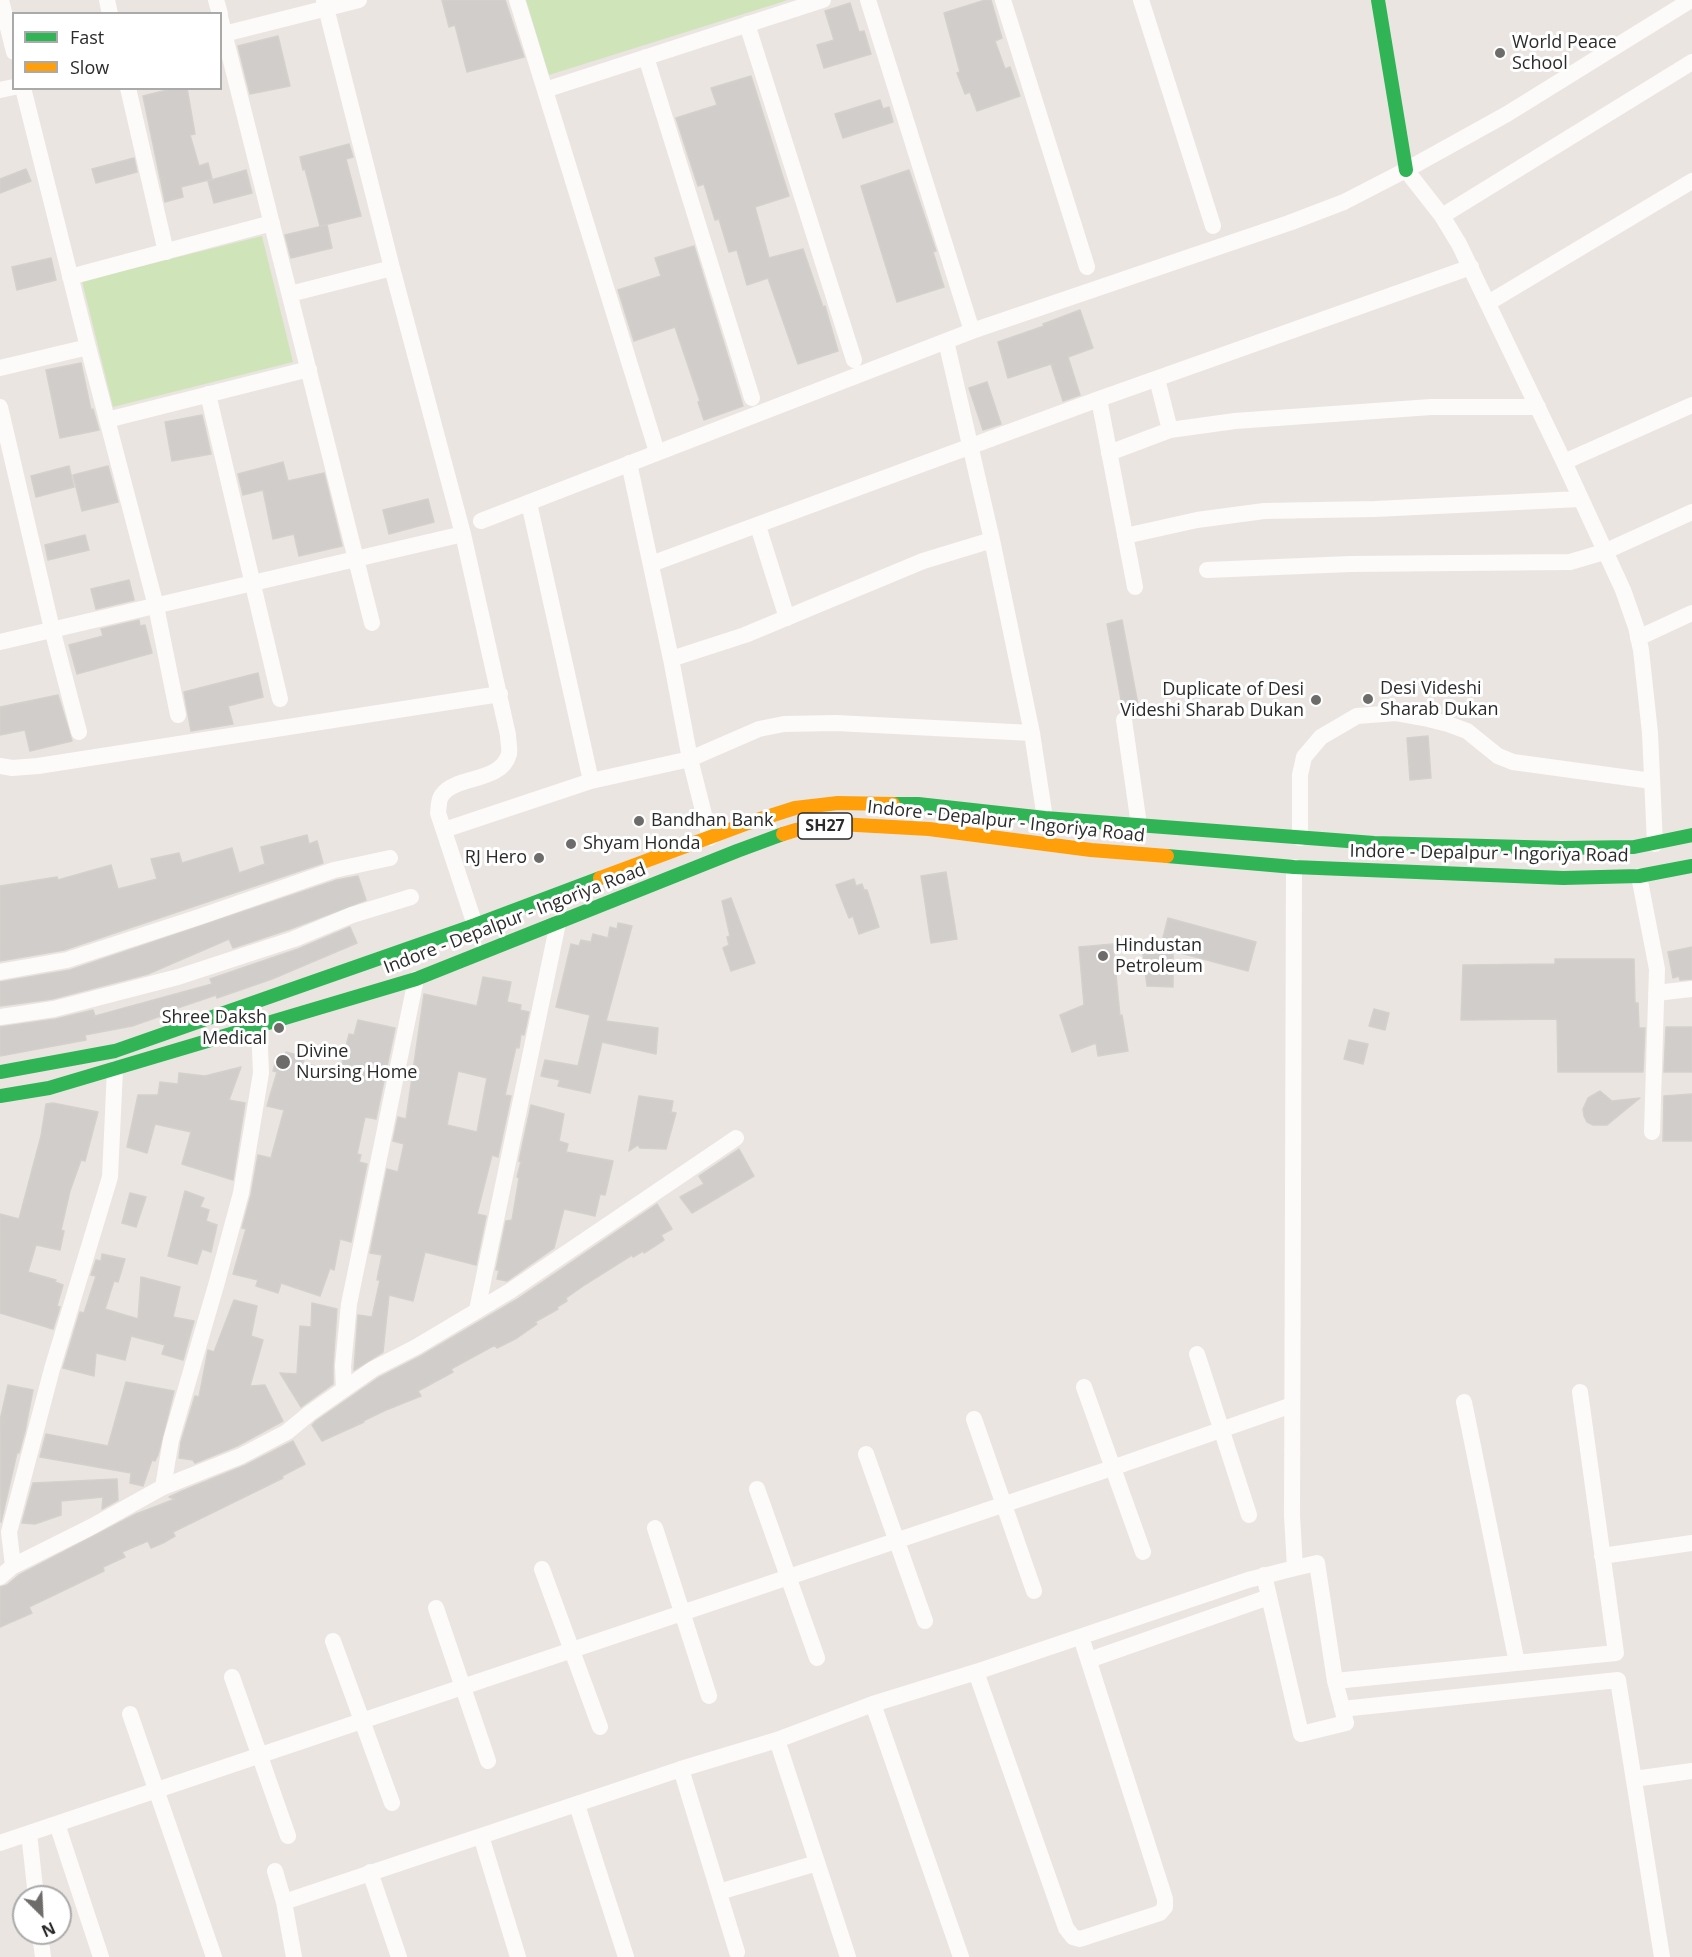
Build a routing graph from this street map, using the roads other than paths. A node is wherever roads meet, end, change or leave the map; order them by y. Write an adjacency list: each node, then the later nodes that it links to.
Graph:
1 (1, 0): 14 (street)
2 (359, 0): 10 (street)
3 (517, 0): 19 (street)
4 (823, 0): 11 (street)
5 (868, 0): 32 (street)
6 (1003, 0): 26 (street)
7 (1141, 0): 24 (street)
8 (1378, 0): 20 (main road)
9 (1691, 0): 20 (street)
10 (325, 4): 12 (street); 28 (street)
11 (747, 24): 15 (street); 35 (street)
12 (222, 25)
13 (222, 29): 23 (street)
14 (12, 44)
15 (646, 57): 19 (street); 40 (street)
16 (1692, 62): 22 (street)
17 (23, 90): 29 (street)
18 (128, 90): 25 (street)
19 (545, 90): 48 (street)
20 (1406, 170): 22 (street); 32 (street)
21 (1692, 181): 31 (street)
22 (1442, 216): 27 (street)
23 (272, 223): 25 (street); 30 (street)
24 (1213, 226)
25 (166, 252): 29 (street)
26 (1087, 267)
27 (1471, 267): 31 (street); 38 (street)
28 (392, 268): 30 (street); 57 (street)
29 (70, 278): 34 (street)
30 (290, 294): 37 (street)
31 (1488, 303): 44 (street)
32 (972, 331): 33 (street)
33 (946, 341): 47 (street); 48 (street)
34 (88, 347): 36 (street); 45 (street)
35 (854, 360)
36 (0, 368)
37 (309, 369): 39 (street); 61 (street)
38 (1157, 379): 41 (street); 46 (street)
39 (208, 394): 45 (street); 64 (street)
40 (752, 398)
41 (1099, 399): 47 (street); 49 (street)
42 (1692, 405): 50 (street)
43 (0, 406): 70 (street)
44 (1538, 407): 46 (street); 50 (street)
45 (107, 420): 66 (street)
46 (1170, 430): 49 (street)
47 (970, 448): 56 (street); 59 (street)
48 (657, 452): 51 (street)
49 (1109, 453): 58 (street)
50 (1564, 462): 52 (street)
51 (629, 463): 53 (street); 62 (street)
52 (1581, 499): 58 (street); 60 (street)
53 (529, 503): 55 (street); 82 (street)
54 (1692, 512): 60 (street)
55 (481, 521)
56 (758, 526): 62 (street); 68 (street)
57 (463, 534): 61 (street); 74 (street)
58 (1125, 536): 65 (street)
59 (992, 540): 68 (street); 79 (street)
60 (1604, 552): 63 (street); 71 (street)
61 (356, 559): 64 (street); 69 (street)
62 (651, 564): 73 (street)
63 (1207, 570)
64 (254, 583): 66 (street); 75 (street)
65 (1135, 586)
66 (156, 606): 70 (street); 76 (street)
67 (1692, 613): 71 (street)
68 (787, 618): 73 (street)
69 (372, 623)
70 (52, 629): 72 (street); 78 (street)
71 (1638, 638): 83 (street)
72 (0, 642)
73 (671, 659): 80 (street)
74 (500, 694): 81 (street); 86 (street)
75 (280, 699)
76 (178, 715)
77 (1124, 720): 85 (street)
78 (79, 732)
79 (1032, 733): 80 (street); 84 (street)
80 (690, 759): 82 (street); 88 (street)
81 (0, 766)
82 (591, 781): 86 (street)
83 (1652, 781): 89 (street); 91 (street)
84 (1046, 818): 85 (main road, Indore - Depalpur - Ingoriya Road / SH27); 88 (main road, Indore - Depalpur - Ingoriya Road / SH27); 90 (street)
85 (1139, 825): 89 (main road, Indore - Depalpur - Ingoriya Road / SH27)
86 (444, 830): 98 (street)
87 (1692, 835): 91 (main road, Indore - Depalpur - Ingoriya Road / SH27)
88 (710, 838): 98 (main road, Indore - Depalpur - Ingoriya Road / SH27)
89 (1300, 838): 91 (main road, Indore - Depalpur - Ingoriya Road / SH27)
90 (1047, 844): 94 (main road, Indore - Depalpur - Ingoriya Road / SH27); 97 (main road, Indore - Depalpur - Ingoriya Road / SH27)
91 (1654, 844)
92 (390, 858): 99 (street)
93 (1692, 866): 95 (main road, Indore - Depalpur - Ingoriya Road / SH27)
94 (1294, 867): 95 (main road, Indore - Depalpur - Ingoriya Road / SH27); 116 (street)
95 (1639, 876): 102 (street)
96 (411, 897): 103 (street)
97 (558, 923): 100 (main road, Indore - Depalpur - Ingoriya Road / SH27); 110 (street)
98 (475, 925): 106 (main road, Indore - Depalpur - Ingoriya Road / SH27)
99 (0, 972)
100 (416, 979): 104 (main road, Indore - Depalpur - Ingoriya Road / SH27); 113 (street)
101 (1692, 988): 102 (street)
102 (1656, 993): 108 (street)
103 (0, 1017)
104 (259, 1024): 105 (main road, Indore - Depalpur - Ingoriya Road / SH27); 121 (street)
105 (116, 1069): 107 (main road, Indore - Depalpur - Ingoriya Road / SH27); 132 (street)
106 (0, 1072)
107 (0, 1096)
108 (1652, 1132)
109 (736, 1138): 110 (street)
110 (477, 1310): 113 (street)
111 (1197, 1354): 118 (street)
112 (1084, 1387): 120 (street)
113 (344, 1389): 121 (street)
114 (1580, 1392): 129 (street)
115 (1464, 1402): 146 (street)
116 (1292, 1405): 118 (street); 130 (street)
117 (974, 1419): 123 (street)
118 (1221, 1430): 120 (street); 124 (street)
119 (866, 1454): 126 (street)
120 (1112, 1468): 123 (street); 128 (street)
121 (163, 1487): 132 (street)
122 (757, 1489): 134 (street)
123 (1003, 1505): 126 (street); 135 (street)
124 (1249, 1515)
125 (655, 1528): 138 (street)
126 (897, 1541): 134 (street); 139 (street)
127 (1692, 1543): 129 (street)
128 (1143, 1552)
129 (1602, 1556): 143 (street)
130 (1295, 1568): 133 (street); 150 (street)
131 (542, 1569): 142 (street)
132 (6, 1571)
133 (1264, 1575): 136 (street); 140 (street)
134 (788, 1578): 138 (street); 144 (street)
135 (1034, 1591)
136 (1269, 1597): 145 (street); 154 (street)
137 (435, 1608): 151 (street)
138 (682, 1614): 142 (street); 152 (street)
139 (925, 1621)
140 (1082, 1637): 145 (street); 147 (street)
141 (333, 1641): 156 (street)
142 (572, 1651): 151 (street); 157 (street)
143 (1616, 1653): 146 (street); 149 (street)
144 (817, 1658)
145 (1089, 1660): 147 (street)
146 (1517, 1663): 150 (street)
147 (976, 1672): 153 (street)
148 (232, 1677): 159 (street)
149 (1618, 1680): 154 (street); 163 (street)
150 (1335, 1681): 154 (street)
151 (463, 1688): 156 (street); 160 (street)
152 (709, 1696)
153 (873, 1704): 158 (street); 186 (street)
154 (1342, 1709)
155 (130, 1714): 164 (street)
156 (362, 1722): 159 (street); 165 (street)
157 (600, 1727)
158 (777, 1740): 161 (street); 172 (street)
159 (260, 1757): 164 (street); 169 (street)
160 (488, 1761)
161 (681, 1769): 166 (street); 176 (street)
162 (1692, 1771): 163 (street)
163 (1634, 1779): 187 (street)
164 (157, 1791): 167 (street); 180 (street)
165 (392, 1803)
166 (577, 1805): 170 (street); 184 (street)
167 (57, 1824): 168 (street); 179 (street)
168 (29, 1833): 171 (street); 175 (street)
169 (288, 1836)
170 (481, 1836): 174 (street); 183 (street)
171 (0, 1843)
172 (817, 1863): 176 (street); 185 (street)
173 (275, 1871): 177 (street)
174 (370, 1872): 177 (street); 182 (street)
175 (35, 1885)
176 (719, 1892): 178 (street)
177 (284, 1902): 181 (street)
178 (737, 1952)
179 (101, 1957)
180 (214, 1957)
181 (294, 1957)
182 (399, 1957)
183 (518, 1957)
184 (626, 1957)
185 (848, 1957)
186 (961, 1957)
187 (1662, 1957)

